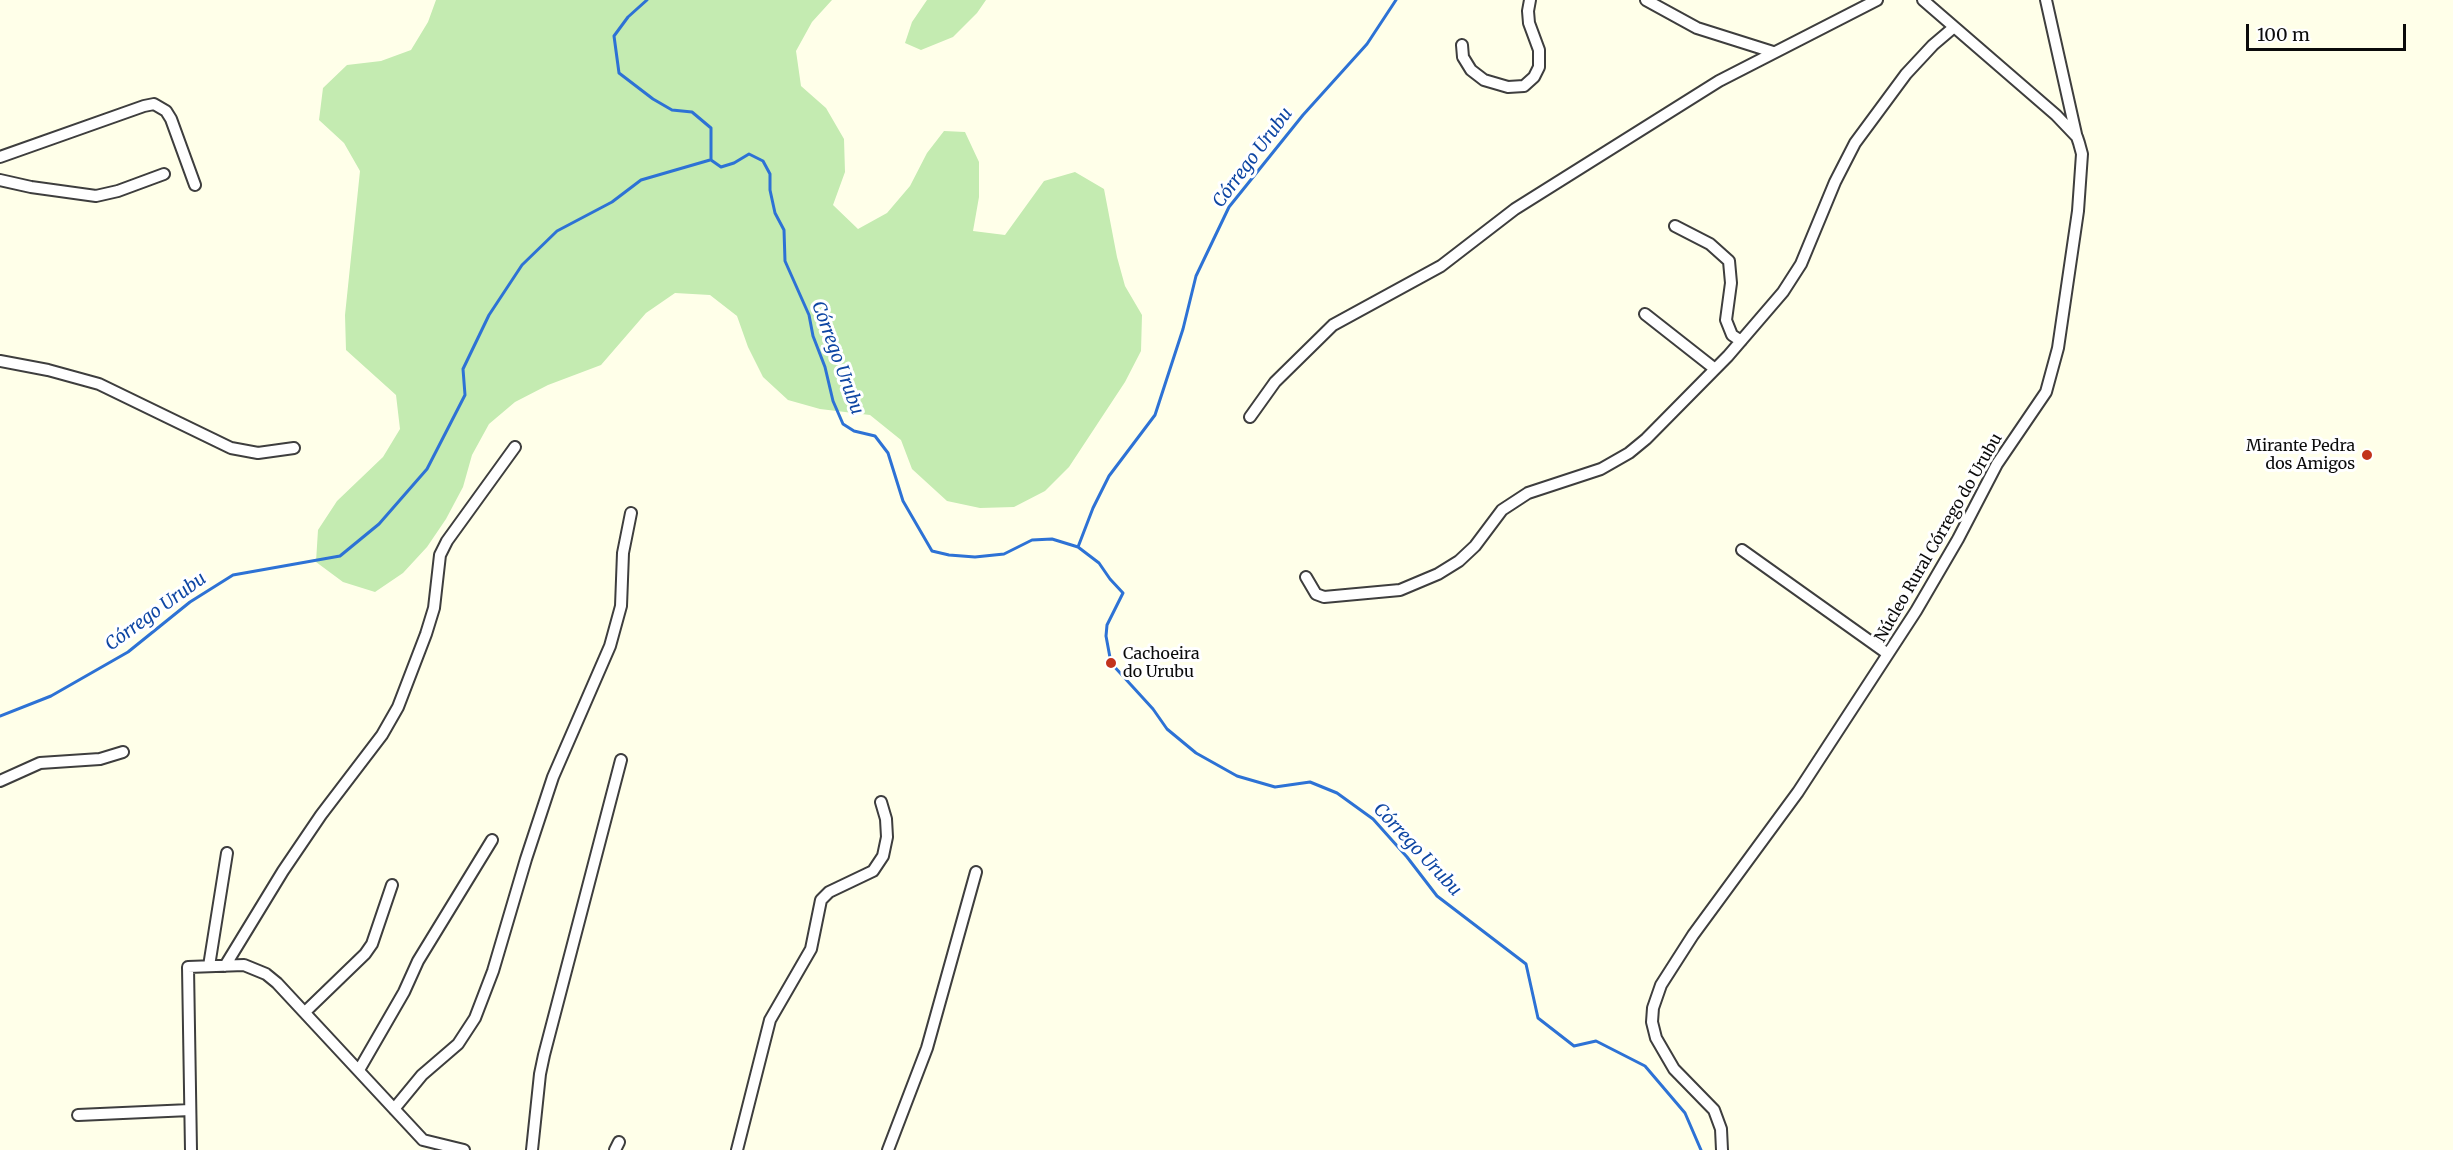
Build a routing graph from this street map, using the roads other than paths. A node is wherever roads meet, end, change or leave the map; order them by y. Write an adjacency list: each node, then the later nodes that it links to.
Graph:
1 (1530, 0): 7 (street)
2 (1646, 0): 8 (street)
3 (1877, 0): 8 (street)
4 (1923, 0): 6 (street)
5 (2046, 0): 9 (street, Núcleo Rural Córrego do Urubu)
6 (1953, 28): 9 (street); 16 (street)
7 (1462, 45)
8 (1773, 52): 19 (street)
9 (2077, 137): 25 (street, Núcleo Rural Córrego do Urubu)
10 (0, 157): 13 (street)
11 (164, 174): 12 (street)
12 (0, 180)
13 (195, 185)
14 (1675, 226): 16 (street)
15 (1645, 314): 18 (street)
16 (1740, 341): 18 (street)
17 (0, 361): 21 (street)
18 (1715, 369): 24 (street)
19 (1250, 417)
20 (515, 447): 35 (street)
21 (294, 448)
22 (631, 513): 38 (street)
23 (1742, 550): 25 (street)
24 (1306, 578)
25 (1888, 654): 47 (street, Núcleo Rural Córrego do Urubu)
26 (123, 752): 28 (street)
27 (621, 759): 44 (street)
28 (0, 782)
29 (881, 802): 45 (street)
30 (492, 840): 37 (street)
31 (227, 853): 34 (street)
32 (976, 872): 46 (street)
33 (392, 885): 36 (street)
34 (209, 966): 35 (street); 39 (street)
35 (225, 966): 36 (street)
36 (305, 1012): 37 (street)
37 (359, 1070): 38 (street)
38 (394, 1109): 41 (street)
39 (190, 1110): 40 (street); 42 (street)
40 (78, 1115)
41 (423, 1145): 43 (street)
42 (191, 1150)
43 (464, 1150)
44 (532, 1150)
45 (737, 1150)
46 (888, 1150)
47 (1722, 1150)

